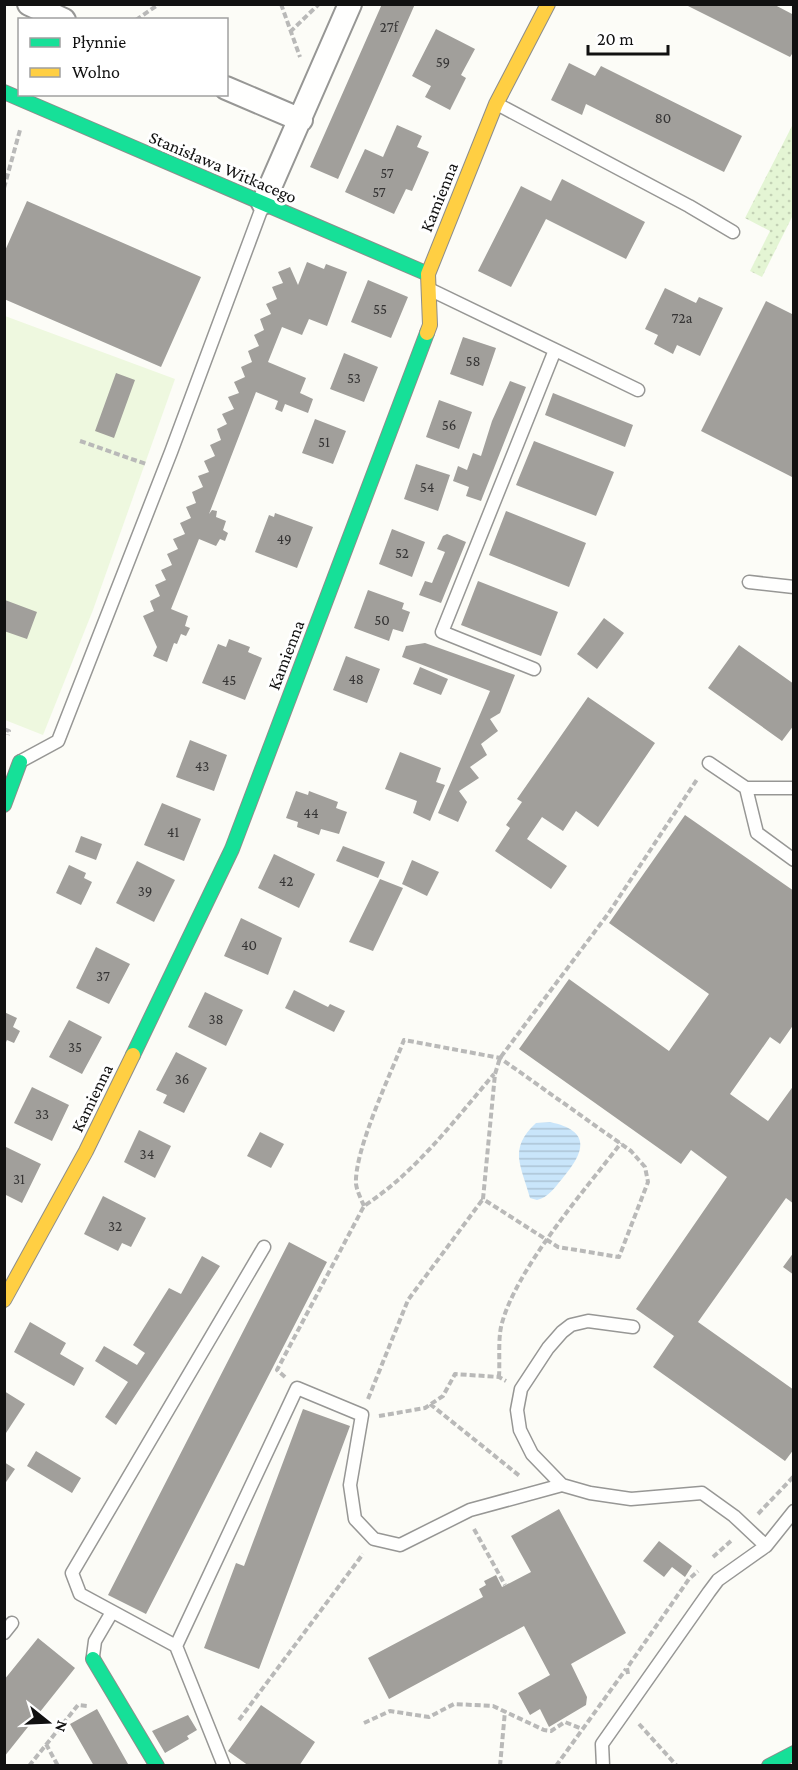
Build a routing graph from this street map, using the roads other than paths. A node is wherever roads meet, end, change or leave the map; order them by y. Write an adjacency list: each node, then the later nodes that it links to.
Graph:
1 (28, 4): 4 (street)
2 (351, 4): 8 (street)
3 (548, 4): 7 (street, Kamienna)
4 (60, 18)
5 (228, 89): 8 (street)
6 (4, 92): 9 (street, Stanisława Witkacego)
7 (496, 104): 10 (lane); 11 (street, Kamienna)
8 (302, 120): 9 (street)
9 (263, 203): 11 (street, Stanisława Witkacego); 18 (lane)
10 (734, 232)
11 (428, 274): 12 (street, Kamienna)
12 (429, 289): 13 (lane); 25 (street, Kamienna)
13 (555, 350): 14 (lane); 17 (lane)
14 (638, 390)
15 (749, 582): 16 (lane)
16 (794, 587)
17 (534, 669)
18 (20, 762): 22 (street)
19 (709, 763): 20 (lane)
20 (746, 788): 21 (lane); 23 (lane)
21 (794, 788)
22 (4, 805)
23 (794, 860)
24 (264, 1247): 30 (lane)
25 (4, 1300)
26 (633, 1327): 27 (lane)
27 (562, 1485): 29 (lane); 31 (lane)
28 (794, 1511): 29 (lane)
29 (766, 1546): 36 (lane)
30 (112, 1612): 31 (lane); 32 (lane)
31 (176, 1646): 35 (lane)
32 (93, 1659): 34 (street)
33 (794, 1753): 37 (street)
34 (157, 1766)
35 (224, 1766)
36 (603, 1766)
37 (770, 1766)

